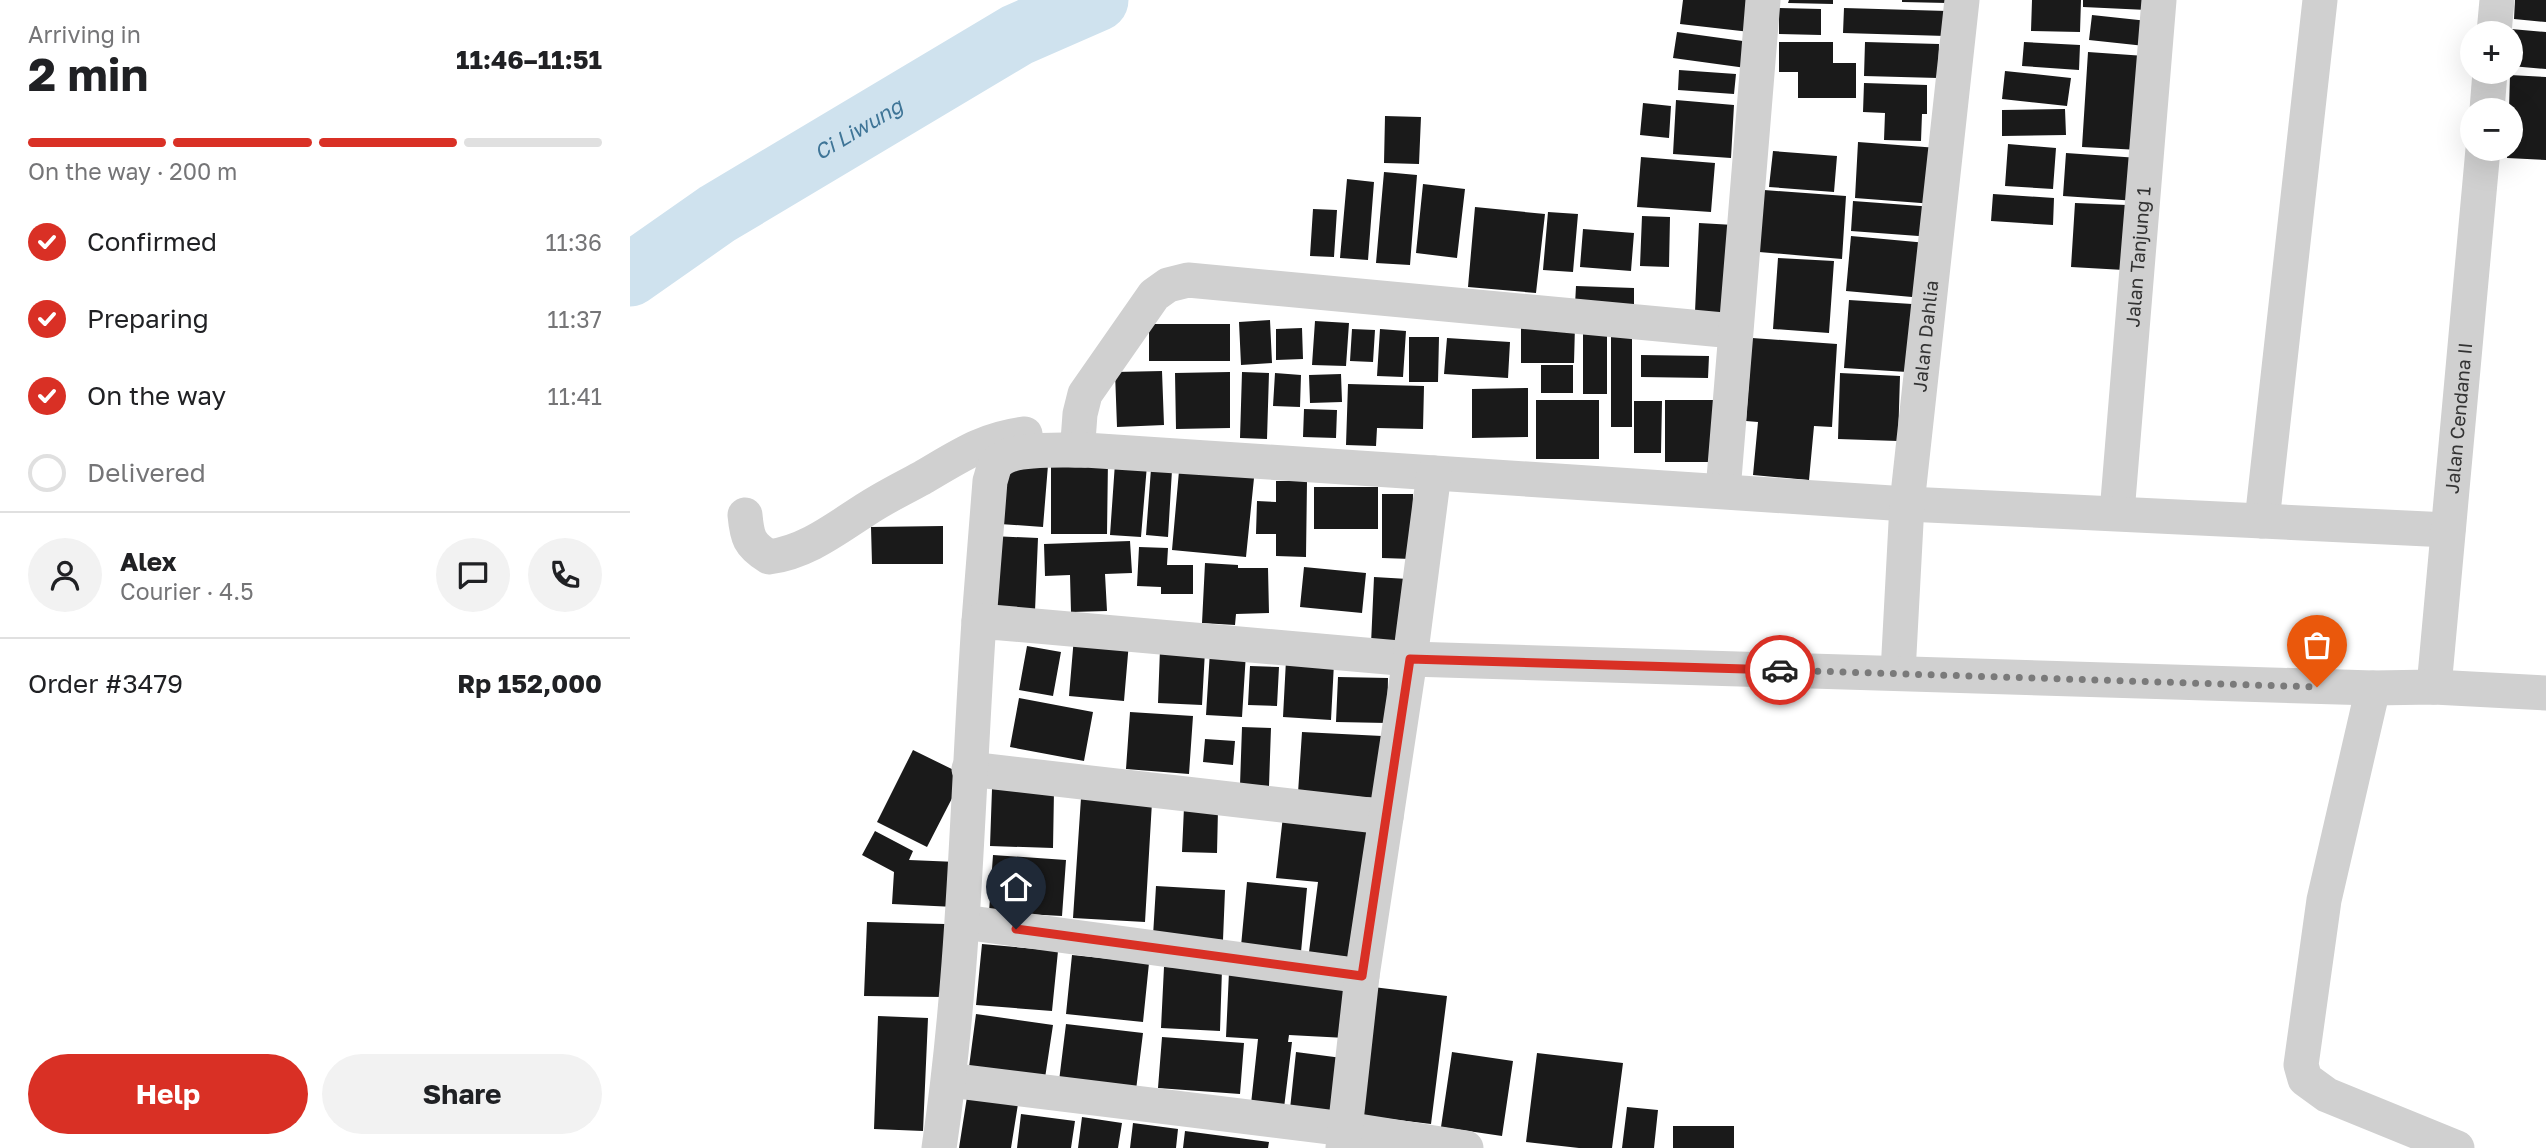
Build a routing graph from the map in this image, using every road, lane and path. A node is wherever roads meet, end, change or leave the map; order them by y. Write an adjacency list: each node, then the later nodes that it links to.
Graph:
1 (1763, 0): 8 (street)
2 (1962, 0): 13 (street, Jalan Dahlia)
3 (2160, 0): 14 (street, Jalan Tanjung 1)
4 (2320, 0): 16 (street)
5 (2497, 0): 6 (street)
6 (2495, 21)
7 (2482, 161): 17 (street, Jalan Cendana II)
8 (1734, 331): 9 (street); 12 (street)
9 (1080, 414): 10 (street); 15 (street)
10 (1085, 450): 11 (street); 18 (street)
11 (1434, 473): 12 (street); 19 (street)
12 (1723, 491): 13 (street)
13 (1908, 503): 14 (street); 20 (street, Jalan Dahlia)
14 (2117, 513): 16 (street)
15 (746, 515)
16 (2262, 521): 17 (street)
17 (2448, 530): 21 (street, Jalan Cendana II)
18 (979, 621): 19 (street); 24 (street)
19 (1410, 659): 20 (street); 25 (street)
20 (1898, 673): 22 (street)
21 (2434, 687): 22 (street); 23 (street)
22 (2373, 688): 32 (street)
23 (2546, 693)
24 (969, 769): 25 (street); 26 (street)
25 (1386, 817): 27 (street)
26 (963, 922): 27 (street); 28 (street)
27 (1362, 976): 29 (street)
28 (949, 1080): 29 (street); 30 (street)
29 (1344, 1139): 31 (street)
30 (939, 1148)
31 (1465, 1148)
32 (2456, 1148)

